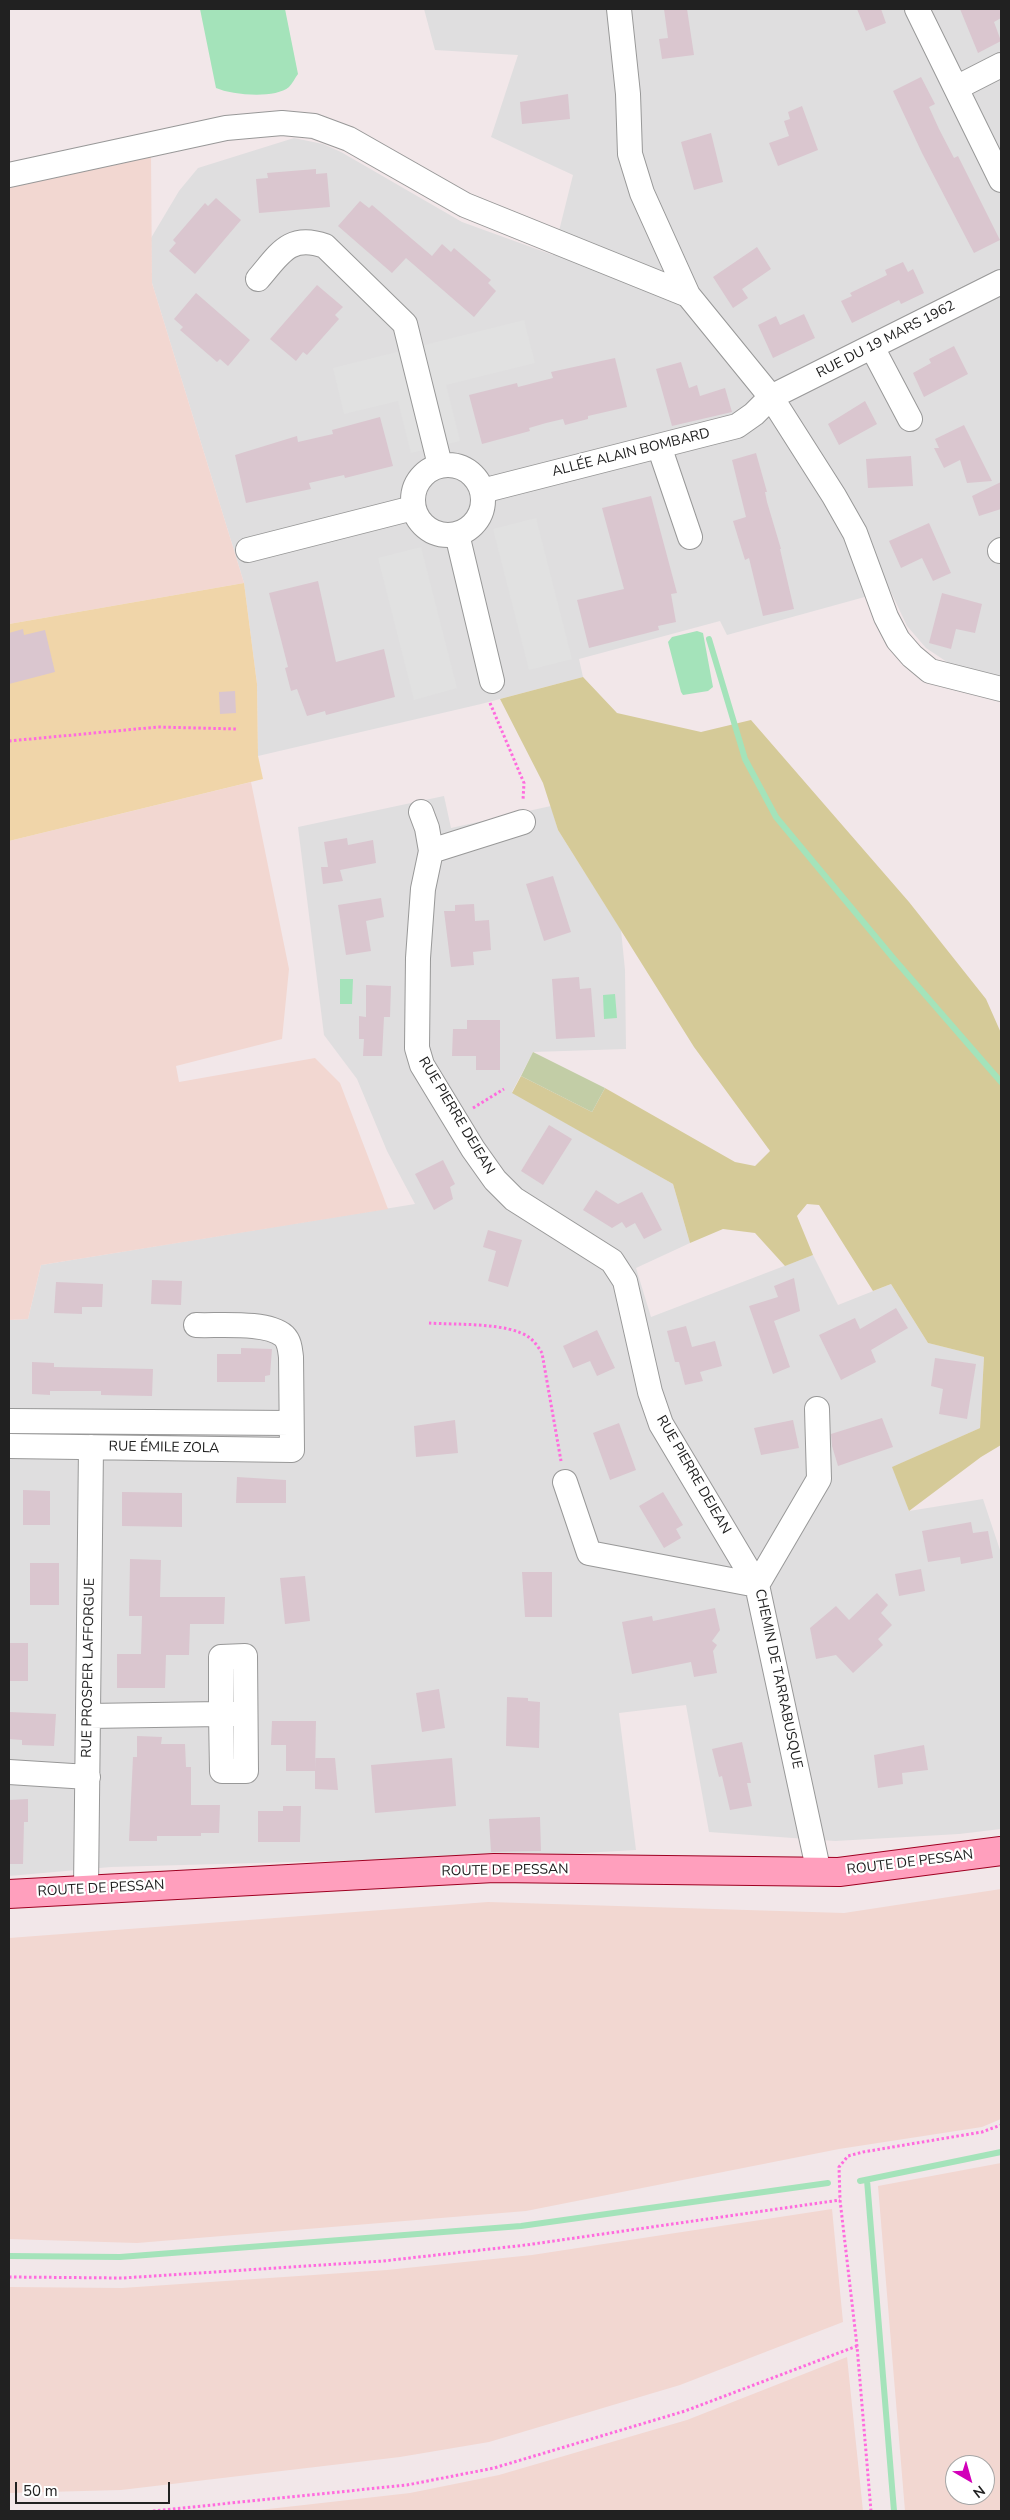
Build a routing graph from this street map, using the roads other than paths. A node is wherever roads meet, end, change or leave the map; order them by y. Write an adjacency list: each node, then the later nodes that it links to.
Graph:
1 (619, 9): 9 (street)
2 (916, 9): 4 (street)
3 (1001, 64): 4 (street)
4 (956, 88): 6 (street)
5 (9, 175): 9 (street)
6 (1001, 180)
7 (258, 279): 14 (street)
8 (1001, 282): 10 (street, RUE DU 19 MARS 1962)
9 (688, 296): 11 (street)
10 (872, 346): 11 (street, RUE DU 19 MARS 1962); 12 (street)
11 (771, 397): 13 (street, ALLÉE ALAIN BOMBARD); 21 (street)
12 (910, 419)
13 (660, 446): 15 (street, ALLÉE ALAIN BOMBARD); 18 (street)
14 (440, 465): 15 (street); 16 (street)
15 (482, 491): 17 (street)
16 (413, 508): 17 (street); 19 (street)
17 (457, 534): 20 (street)
18 (690, 537)
19 (248, 550)
20 (492, 680)
21 (1001, 689)
22 (421, 812): 24 (street, RUE PIERRE DEJEAN)
23 (523, 822): 24 (street)
24 (431, 851): 32 (street, RUE PIERRE DEJEAN)
25 (196, 1325): 28 (street)
26 (818, 1409): 32 (street, CHEMIN DE TARRABUSQUE)
27 (9, 1421): 28 (street)
28 (291, 1423): 30 (street, RUE ÉMILE ZOLA)
29 (9, 1446): 30 (street, RUE ÉMILE ZOLA)
30 (91, 1447): 35 (street, RUE PROSPER LAFFORGUE)
31 (565, 1482): 32 (street)
32 (757, 1585): 39 (street, CHEMIN DE TARRABUSQUE)
33 (221, 1714): 34 (street); 34 (street); 34 (street); 35 (street)
34 (245, 1714)
35 (88, 1716): 37 (street, RUE PROSPER LAFFORGUE)
36 (9, 1772): 37 (street)
37 (88, 1777): 40 (street, RUE PROSPER LAFFORGUE)
38 (1001, 1851): 39 (main road, ROUTE DE PESSAN)
39 (819, 1873): 40 (main road, ROUTE DE PESSAN)
40 (86, 1889): 41 (main road, ROUTE DE PESSAN)
41 (9, 1894)

